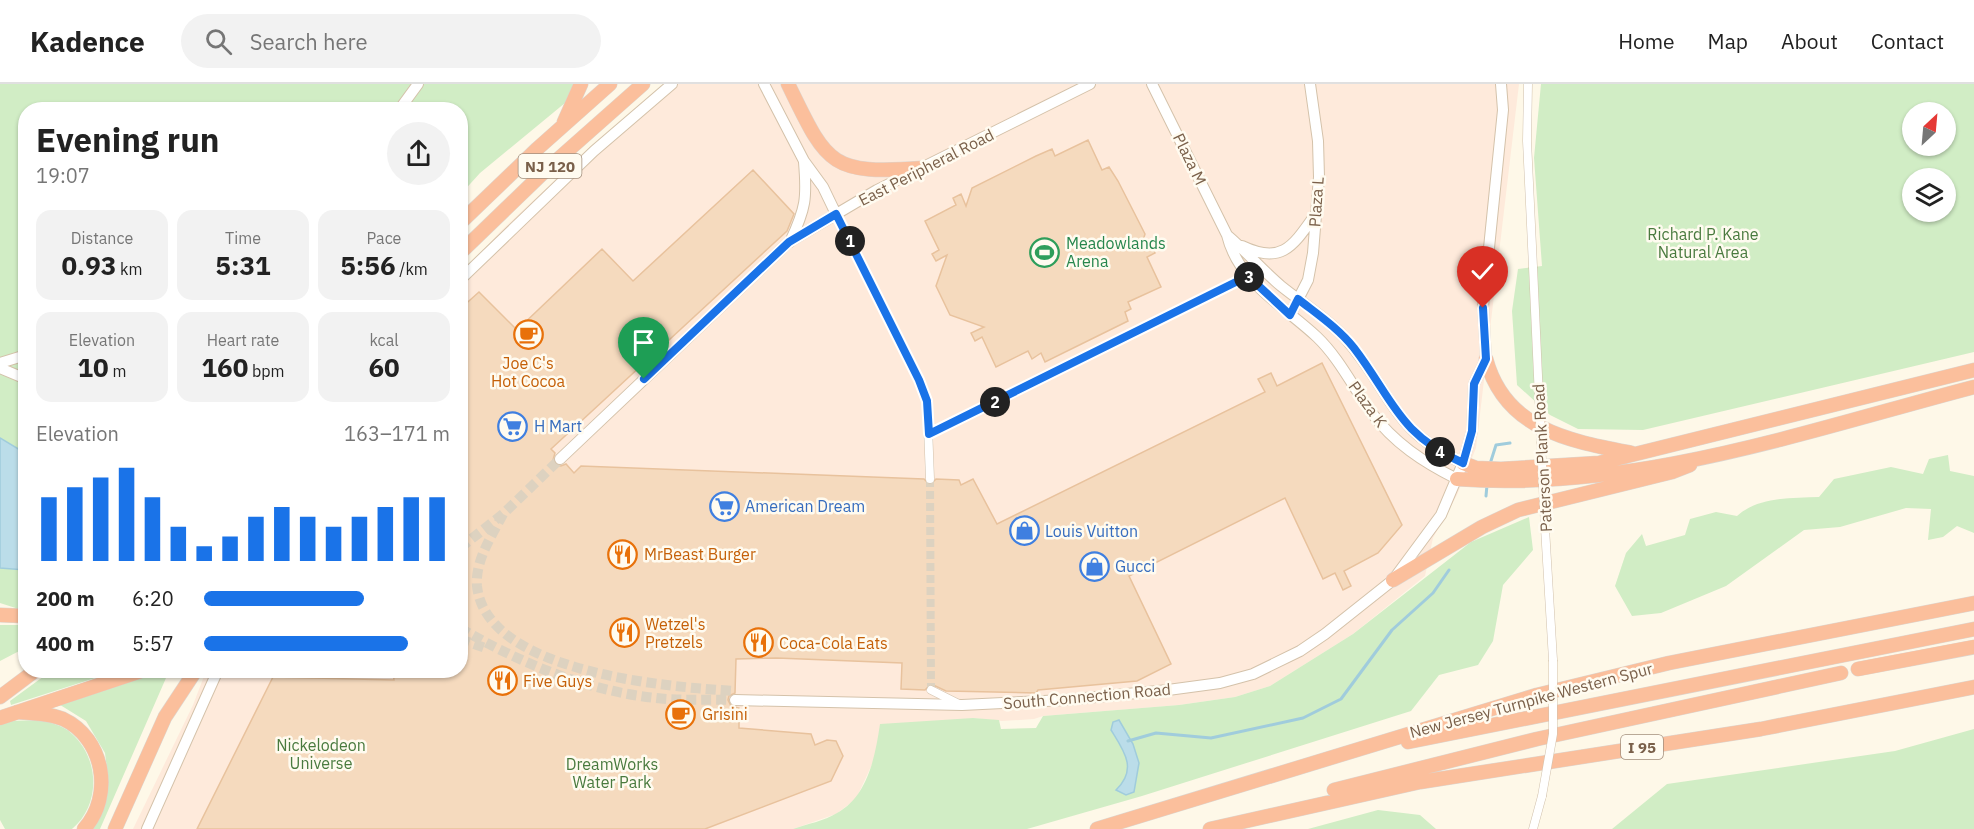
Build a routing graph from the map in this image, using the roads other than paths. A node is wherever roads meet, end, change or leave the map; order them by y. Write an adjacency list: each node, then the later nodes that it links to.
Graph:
1 (418, 84): 13 (street)
2 (581, 84): 14 (highway)
3 (610, 84): 14 (highway, NJ 120)
4 (643, 84): 23 (highway, NJ 120)
5 (672, 84): 24 (street)
6 (764, 84): 15 (street)
7 (788, 84): 16 (highway)
8 (1090, 84): 16 (street, East Peripheral Road)
9 (1152, 84): 20 (street, Plaza M)
10 (1310, 84): 19 (street, Plaza L)
11 (1501, 84): 29 (street)
12 (1528, 84): 74 (street, Paterson Plank Road, bridge)
13 (405, 102)
14 (562, 126): 18 (highway, NJ 120)
15 (804, 161): 17 (street); 21 (street)
16 (922, 168): 17 (street, East Peripheral Road)
17 (836, 214): 21 (street, East Peripheral Road); 35 (street)
18 (468, 215)
19 (1316, 215): 22 (street); 26 (street, Plaza L)
20 (1227, 235): 22 (street, Plaza M); 25 (street, Plaza M)
21 (789, 242): 38 (street, East Peripheral Road)
22 (1238, 244): 26 (street, Plaza M)
23 (468, 245)
24 (468, 272)
25 (1248, 276): 27 (street, Plaza M); 35 (street)
26 (1298, 299): 27 (street, Plaza L); 39 (street, Plaza K)
27 (1290, 315): 43 (street, Plaza K)
28 (18, 357): 30 (street)
29 (1486, 359): 36 (highway); 39 (street, South Connection Road)
30 (0, 363)
31 (0, 368): 33 (street)
32 (1974, 370): 36 (highway)
33 (18, 376)
34 (1974, 387): 37 (highway)
35 (929, 434): 42 (street)
36 (1640, 455): 41 (highway)
37 (1708, 457): 41 (highway); 44 (highway)
38 (560, 459)
39 (1463, 463): 40 (highway); 43 (street, South Connection Road)
40 (1478, 474): 41 (highway); 43 (highway)
41 (1501, 475)
42 (930, 479)
43 (1457, 479): 44 (street, South Connection Road)
44 (1393, 580): 63 (street, South Connection Road)
45 (1974, 603): 67 (highway, New Jersey Turnpike Western Spur)
46 (0, 615): 47 (highway)
47 (18, 616)
48 (1974, 629): 67 (highway)
49 (1974, 647): 50 (highway)
50 (1858, 669)
51 (1841, 672): 68 (highway)
52 (18, 676): 58 (highway)
53 (25, 678): 62 (highway)
54 (120, 678): 64 (highway)
55 (182, 678): 65 (highway)
56 (191, 678): 65 (highway)
57 (215, 678): 71 (street)
58 (0, 684)
59 (1974, 687): 68 (highway, I 95)
60 (931, 690): 63 (street)
61 (735, 696): 63 (street, South Connection Road)
62 (0, 697)
63 (962, 705)
64 (17, 712): 66 (highway); 69 (highway)
65 (165, 717): 70 (highway)
66 (0, 718)
67 (1352, 751): 72 (highway, New Jersey Turnpike Western Spur)
68 (1291, 809): 73 (highway, I 95)
69 (84, 829)
70 (115, 829)
71 (147, 829)
72 (1097, 829)
73 (1210, 829)
74 (1533, 829)

